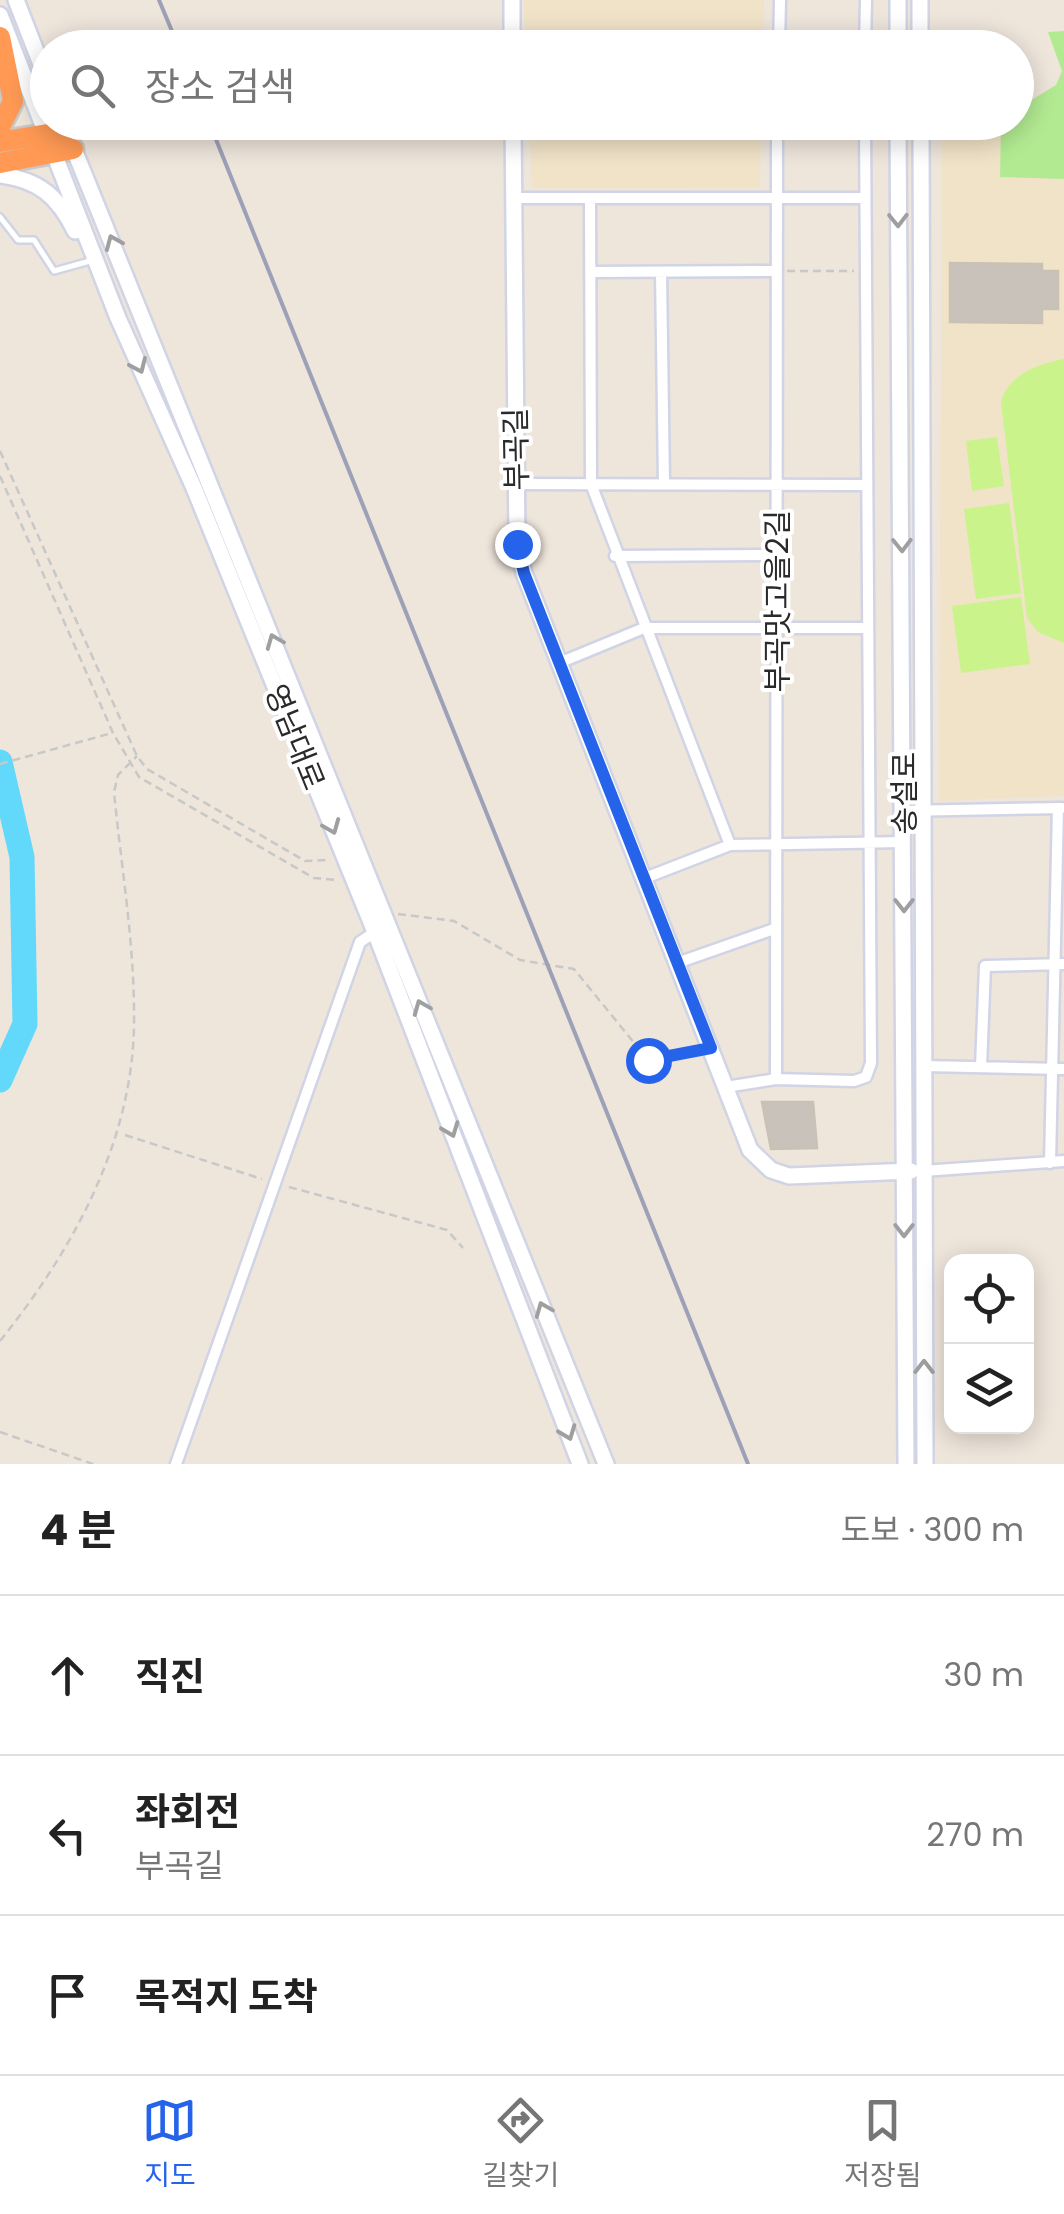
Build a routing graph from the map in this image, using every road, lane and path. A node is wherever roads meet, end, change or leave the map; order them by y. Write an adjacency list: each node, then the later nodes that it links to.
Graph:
1 (16, 0): 13 (street)
2 (512, 0): 8 (street)
3 (780, 0): 9 (street)
4 (866, 0): 10 (street)
5 (898, 0): 11 (street)
6 (920, 0): 12 (street)
7 (0, 15): 15 (street, 영남대로)
8 (512, 30)
9 (779, 30)
10 (865, 30)
11 (898, 30)
12 (920, 30)
13 (30, 36)
14 (0, 38): 16 (highway)
15 (30, 75)
16 (0, 126)
17 (30, 140): 26 (highway)
18 (56, 140): 27 (highway)
19 (62, 140): 39 (street, 영남대로)
20 (62, 140): 67 (street, 영남대로, one-way to 20)
21 (513, 140): 29 (street, 부곡길)
22 (777, 140): 31 (street, 부곡맛고을2길)
23 (865, 140): 32 (street)
24 (898, 140): 59 (street, 송설로, one-way to 59)
25 (922, 140): 58 (street, 송설로)
26 (0, 142)
27 (0, 163)
28 (0, 175): 34 (street)
29 (513, 198): 30 (street); 42 (street, 부곡길)
30 (590, 198): 31 (street); 36 (street)
31 (775, 198): 32 (street); 35 (street, 부곡맛고을2길)
32 (865, 198): 38 (street)
33 (0, 216): 34 (lane)
34 (90, 260): 39 (street)
35 (776, 271): 37 (street); 38 (path); 45 (street, 부곡맛고을2길)
36 (590, 272): 37 (street); 43 (street)
37 (661, 272): 44 (street)
38 (865, 272): 46 (street)
39 (118, 318): 64 (street, 영남대로, one-way to 64)
40 (0, 451): 54 (path)
41 (0, 476): 53 (path)
42 (516, 484): 43 (street); 52 (street, 부곡길)
43 (591, 484): 44 (street); 47 (street)
44 (664, 484): 45 (street)
45 (778, 484): 46 (street); 48 (street, 부곡맛고을2길)
46 (866, 485): 50 (street)
47 (615, 556): 48 (street); 49 (street)
48 (777, 556): 51 (street, 부곡맛고을2길)
49 (644, 628): 51 (street); 52 (street); 62 (street)
50 (865, 628): 51 (street); 60 (street)
51 (778, 629): 63 (street, 부곡맛고을2길)
52 (559, 663): 65 (street, 부곡길)
53 (113, 732): 55 (path); 56 (path)
54 (137, 756): 55 (path); 64 (path)
55 (130, 760): 66 (path); 85 (path)
56 (0, 764)
57 (1061, 808): 58 (street); 71 (street)
58 (924, 810): 59 (street); 73 (street, 송설로)
59 (904, 811): 61 (street, 송설로)
60 (868, 842): 61 (street); 63 (street); 76 (street)
61 (904, 842): 81 (street, 송설로, one-way to 81)
62 (730, 845): 63 (street); 65 (street)
63 (774, 846): 68 (street, 부곡맛고을2길)
64 (344, 859): 66 (street, 영남대로)
65 (645, 878): 70 (street, 부곡길)
66 (354, 881): 69 (street, 영남대로)
67 (383, 912): 72 (path); 90 (street, 영남대로, one-way to 67)
68 (774, 929): 70 (street); 76 (street, 부곡맛고을2길)
69 (375, 932): 83 (street); 89 (street, 영남대로, one-way to 89)
70 (677, 962): 72 (street, 부곡길)
71 (1059, 964): 74 (street); 75 (street)
72 (711, 1048): 77 (street, 부곡길)
73 (924, 1066): 74 (street); 82 (street, 송설로)
74 (980, 1067): 75 (street)
75 (1058, 1069): 80 (street)
76 (776, 1078): 77 (street)
77 (726, 1087): 81 (street, 부곡길)
78 (125, 1136): 83 (path)
79 (1064, 1161): 80 (street)
80 (1050, 1162): 82 (street)
81 (904, 1171): 82 (street, 부곡길); 91 (street, 송설로, one-way to 91)
82 (923, 1171): 92 (street, 송설로, one-way to 82)
83 (275, 1184): 84 (path); 88 (street)
84 (462, 1248)
85 (0, 1341)
86 (0, 1432): 87 (path)
87 (93, 1464)
88 (176, 1464)
89 (580, 1464)
90 (606, 1464)
91 (906, 1464)
92 (924, 1464)

